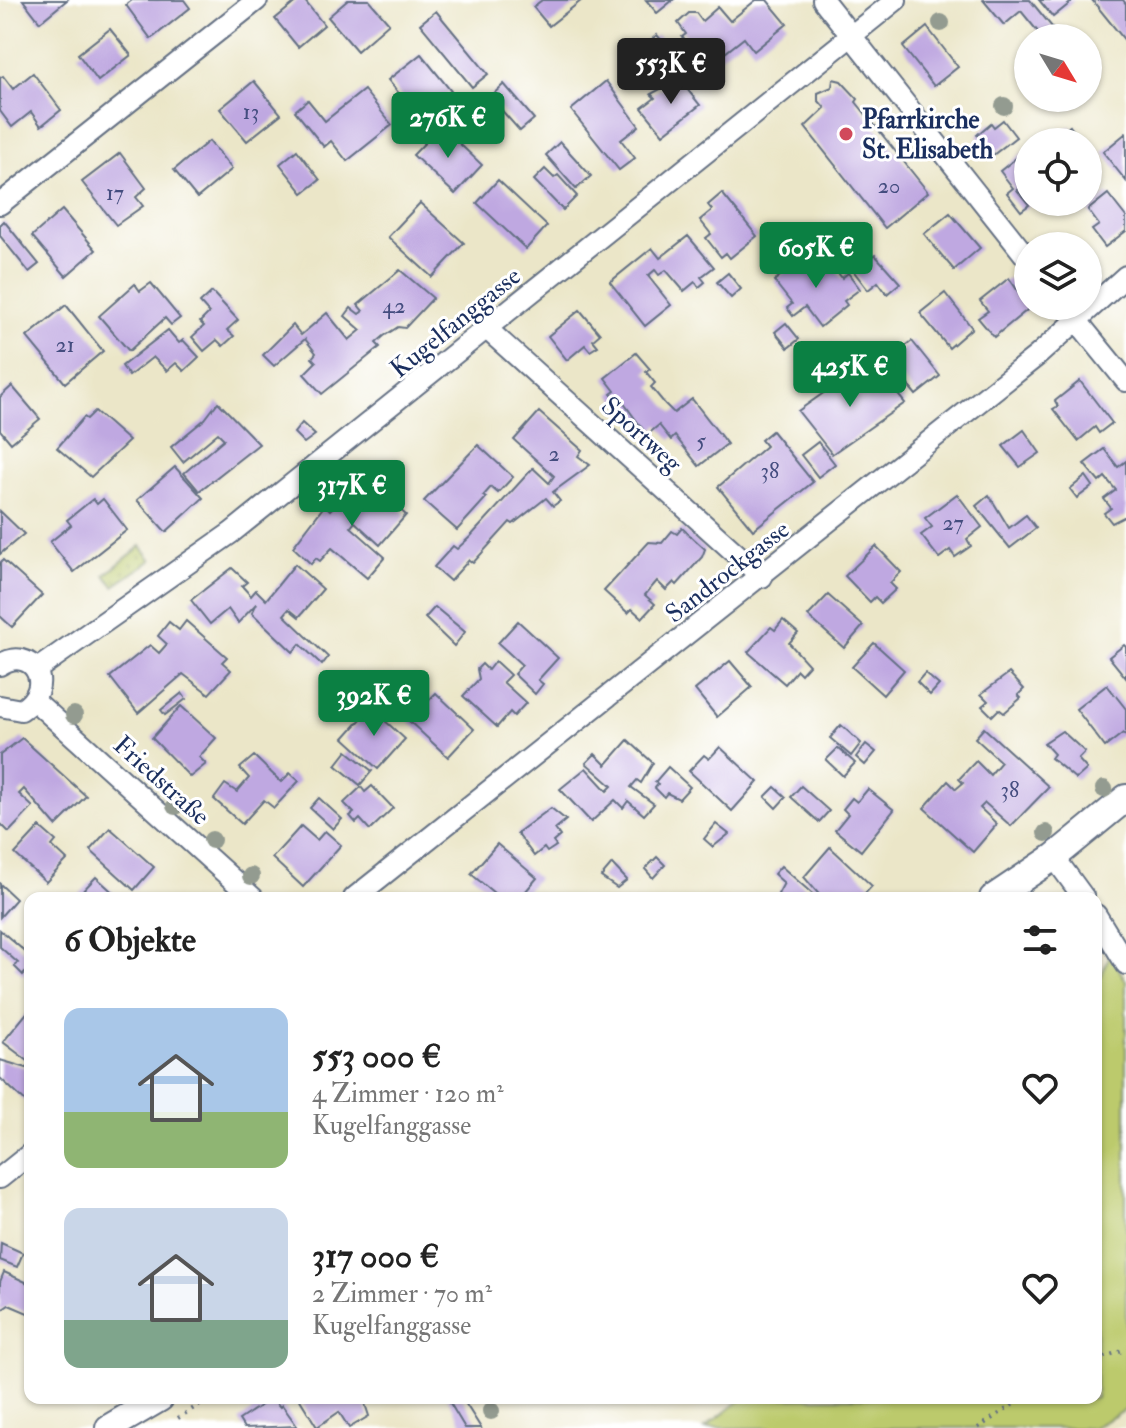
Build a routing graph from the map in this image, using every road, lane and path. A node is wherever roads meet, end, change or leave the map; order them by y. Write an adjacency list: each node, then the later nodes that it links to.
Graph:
1 (257, 0): 5 (street)
2 (823, 0): 4 (street)
3 (896, 0): 4 (street, Kugelfanggasse)
4 (850, 37): 6 (street); 11 (street, Kugelfanggasse)
5 (0, 204)
6 (1014, 242)
7 (1126, 276): 8 (street, Sandrockgasse)
8 (1102, 292)
9 (1063, 320): 13 (street, Sandrockgasse)
10 (1077, 320): 12 (street)
11 (487, 329): 13 (street, Sportweg); 15 (street, Kugelfanggasse)
12 (1126, 381)
13 (762, 577): 21 (street, Sandrockgasse)
14 (0, 665): 15 (street)
15 (36, 670): 16 (street)
16 (35, 701): 17 (street); 20 (street, Friedstraße)
17 (0, 706)
18 (1126, 798): 19 (street)
19 (1054, 857): 22 (street); 23 (street)
20 (246, 892)
21 (362, 892)
22 (1002, 892)
23 (1080, 892)
24 (1102, 925): 25 (street)
25 (1126, 964)
26 (24, 1159): 27 (street)
27 (0, 1178)
28 (1126, 1350): 29 (path)
29 (1102, 1357)
30 (187, 1404): 32 (path)
31 (1014, 1404): 34 (path)
32 (167, 1409): 33 (street)
33 (109, 1428)
34 (978, 1428)

